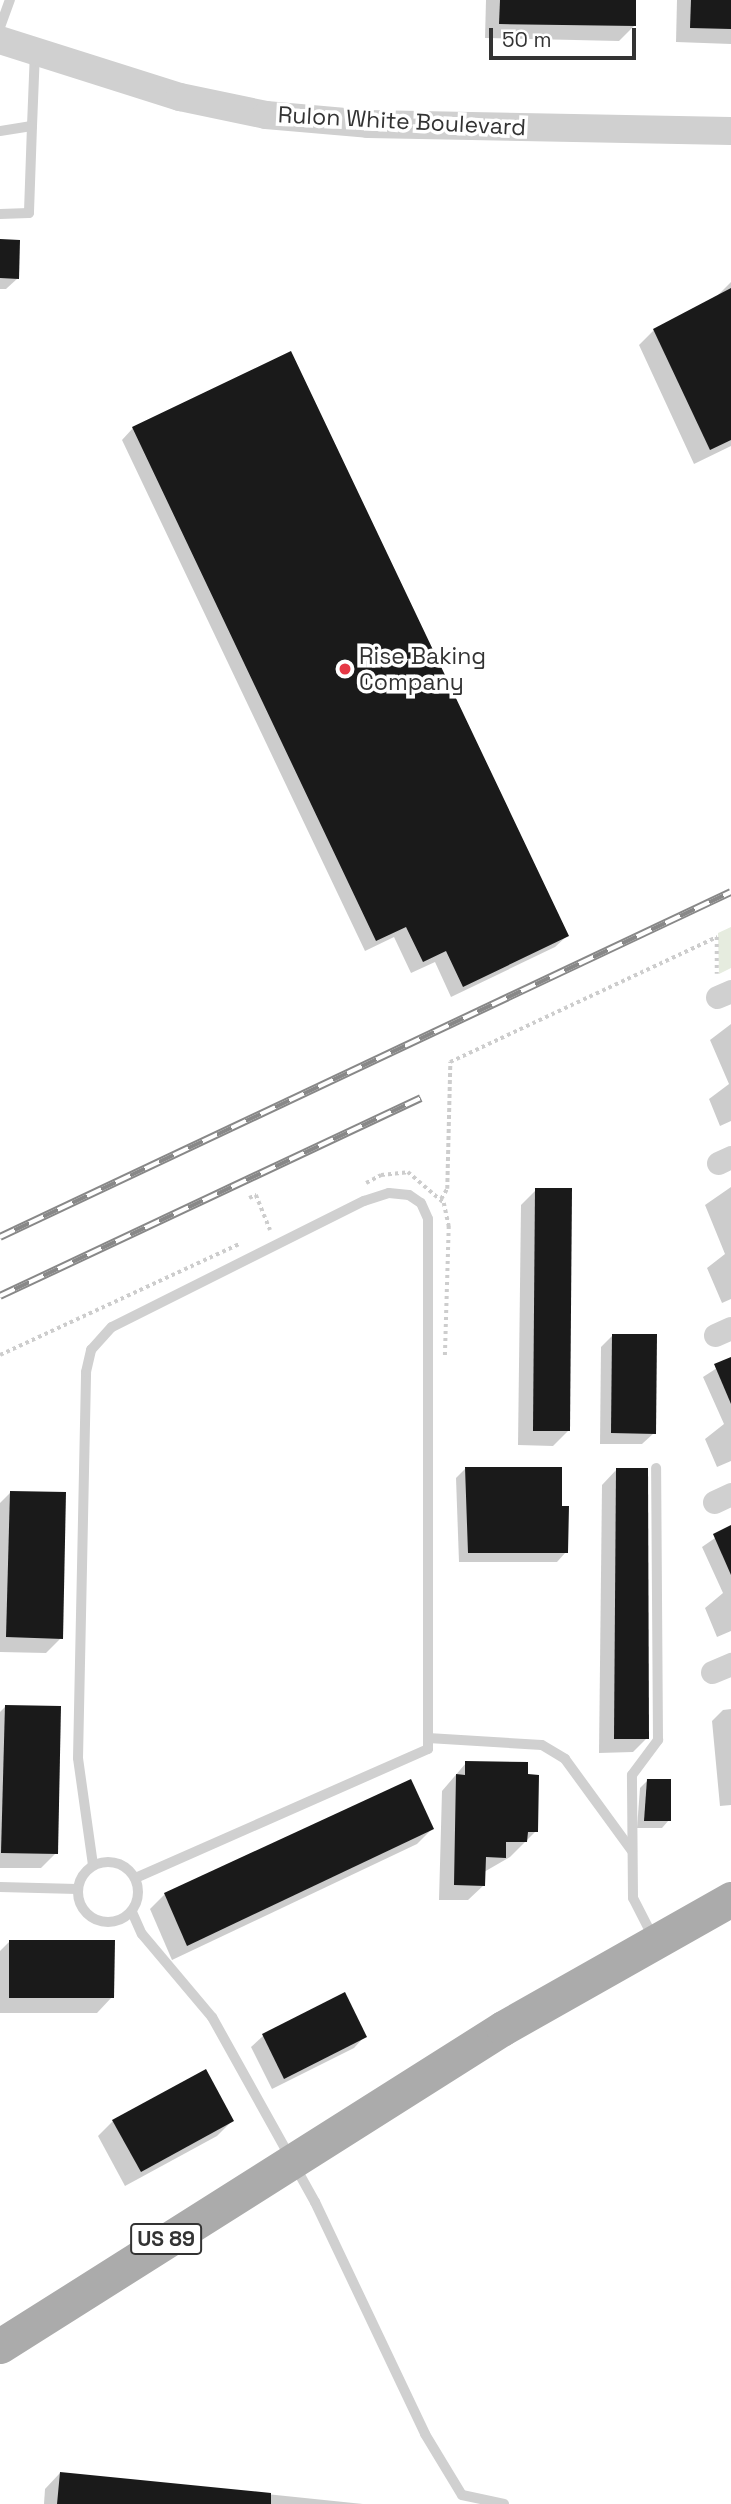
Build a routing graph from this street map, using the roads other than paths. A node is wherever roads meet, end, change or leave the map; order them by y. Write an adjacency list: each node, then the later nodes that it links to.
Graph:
1 (10, 0): 2 (lane)
2 (0, 27)
3 (0, 40): 4 (street, Rulon White Boulevard)
4 (36, 48): 5 (lane); 7 (street, Rulon White Boulevard)
5 (32, 126): 6 (lane); 8 (lane)
6 (0, 131)
7 (731, 131)
8 (0, 214)
9 (656, 1468): 11 (lane)
10 (428, 1738): 11 (lane); 12 (lane); 13 (lane)
11 (632, 1851): 18 (lane)
12 (93, 1866): 13 (lane); 15 (lane)
13 (135, 1878): 17 (lane)
14 (0, 1887): 15 (lane)
15 (77, 1889): 17 (lane)
16 (731, 1899): 18 (main road, US 89)
17 (132, 1912): 19 (lane)
18 (655, 1941): 19 (main road, US 89)
19 (288, 2160): 20 (main road, US 89); 21 (lane)
20 (0, 2346)
21 (504, 2504)

